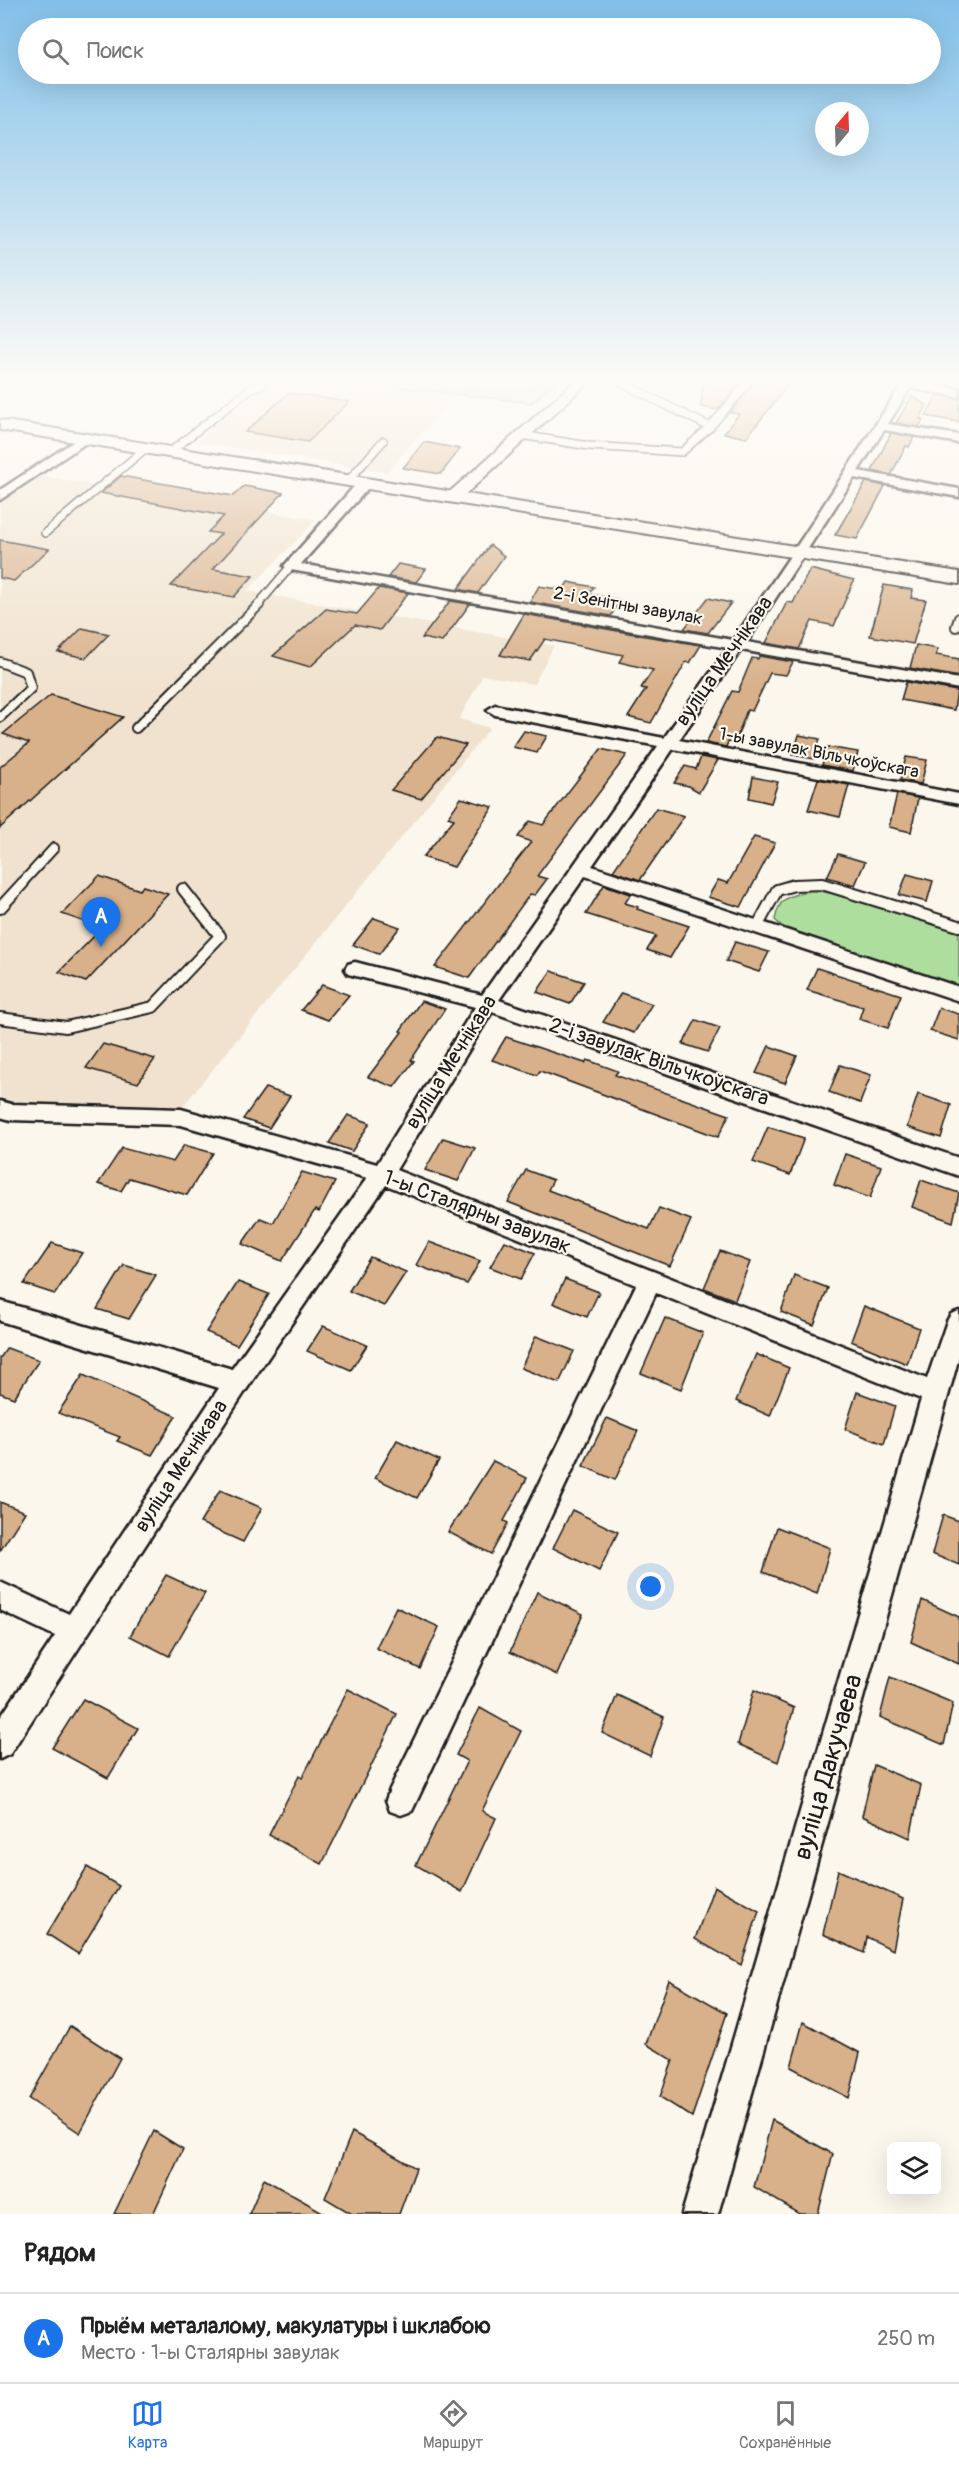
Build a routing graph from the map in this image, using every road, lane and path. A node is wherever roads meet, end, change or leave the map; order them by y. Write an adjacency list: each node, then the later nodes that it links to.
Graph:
1 (14, 486): 9 (street)
2 (100, 486): 11 (lane)
3 (353, 486): 13 (street)
4 (382, 486): 10 (main road)
5 (465, 486): 10 (street)
6 (841, 486): 12 (street, вуліца Мечнікава)
7 (922, 486): 8 (street)
8 (959, 493)
9 (0, 496)
10 (452, 498): 12 (main road)
11 (45, 533)
12 (799, 553): 14 (main road); 17 (street, вуліца Мечнікава)
13 (291, 566): 17 (street, 2-і Зенітны завулак); 22 (lane)
14 (959, 578)
15 (959, 618): 16 (lane)
16 (956, 627)
17 (737, 645): 19 (street, 2-і Зенітны завулак); 23 (street, вуліца Мечнікава)
18 (0, 662): 21 (lane)
19 (959, 684)
20 (495, 710): 23 (street, 1-ы завулак Вільчкоўскага)
21 (0, 717)
22 (136, 728)
23 (666, 744): 24 (street, 1-ы завулак Вільчкоўскага); 26 (street, вуліца Мечнікава)
24 (959, 799)
25 (54, 848): 28 (lane)
26 (580, 868): 30 (street); 33 (street, вуліца Мечнікава)
27 (183, 889): 34 (lane)
28 (0, 908)
29 (959, 926): 30 (lane)
30 (757, 927): 32 (street)
31 (355, 969): 33 (street, 2-і завулак Вільчкоўскага)
32 (959, 994)
33 (487, 1003): 36 (street, 2-і завулак Вільчкоўскага); 37 (street, вуліца Мечнікава)
34 (0, 1018)
35 (0, 1109): 37 (street, 1-ы Сталярны завулак)
36 (959, 1167)
37 (382, 1174): 38 (street, 1-ы Сталярны завулак); 41 (street, вуліца Мечнікава)
38 (650, 1280): 42 (street, 1-ы Сталярны завулак); 46 (street)
39 (0, 1311): 41 (street)
40 (959, 1322): 42 (street, вуліца Дакучаева)
41 (237, 1382): 44 (street, вуліца Мечнікава)
42 (935, 1393): 47 (street, вуліца Дакучаева)
43 (0, 1596): 44 (street)
44 (73, 1630): 45 (street, вуліца Мечнікава)
45 (0, 1744)
46 (401, 1800)
47 (700, 2214)

